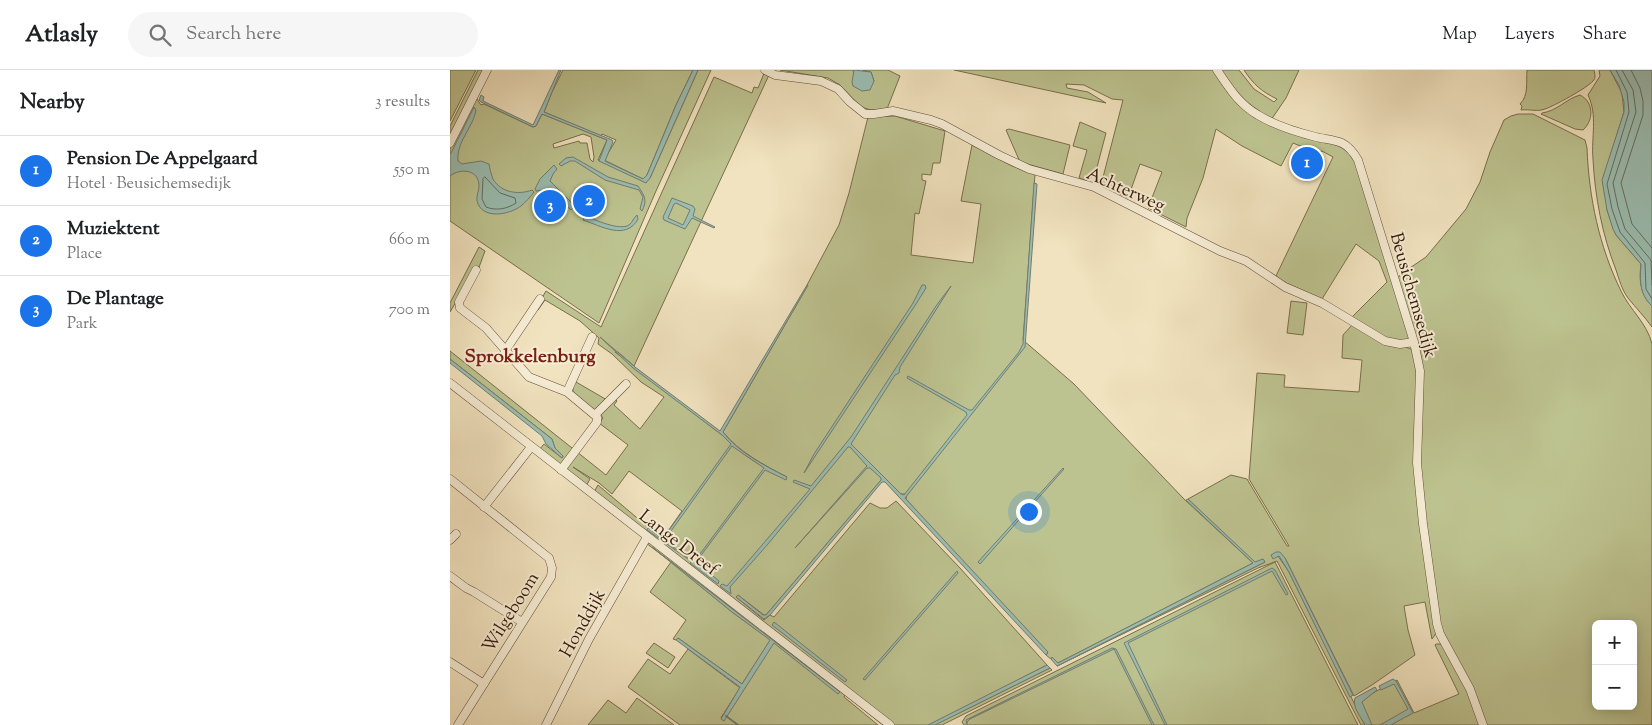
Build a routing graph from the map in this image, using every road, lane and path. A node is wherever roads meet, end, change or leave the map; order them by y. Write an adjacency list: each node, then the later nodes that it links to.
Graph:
1 (487, 70): 4 (street)
2 (765, 70): 8 (street, Achterweg)
3 (1217, 70): 8 (street, Beusichemsedijk)
4 (450, 143)
5 (476, 270): 9 (street)
6 (540, 299): 9 (street)
7 (592, 337): 12 (street)
8 (1414, 342): 26 (street, Beusichemsedijk)
9 (505, 351): 12 (street)
10 (450, 383): 14 (street, Lange Dreef)
11 (626, 384): 13 (street)
12 (567, 392): 13 (street)
13 (595, 415): 15 (street)
14 (531, 447): 15 (street, Lange Dreef); 17 (street)
15 (561, 470): 18 (street, Lange Dreef)
16 (450, 479): 17 (street, Wilgeboom)
17 (484, 506): 20 (street, Wilgeboom)
18 (647, 537): 24 (street, Honddijk); 25 (street, Lange Dreef)
19 (450, 576): 20 (street)
20 (522, 622): 22 (street, Wilgeboom)
21 (450, 662): 22 (street)
22 (484, 684): 23 (street, Wilgeboom)
23 (458, 725)
24 (546, 725)
25 (890, 725)
26 (1483, 725)

